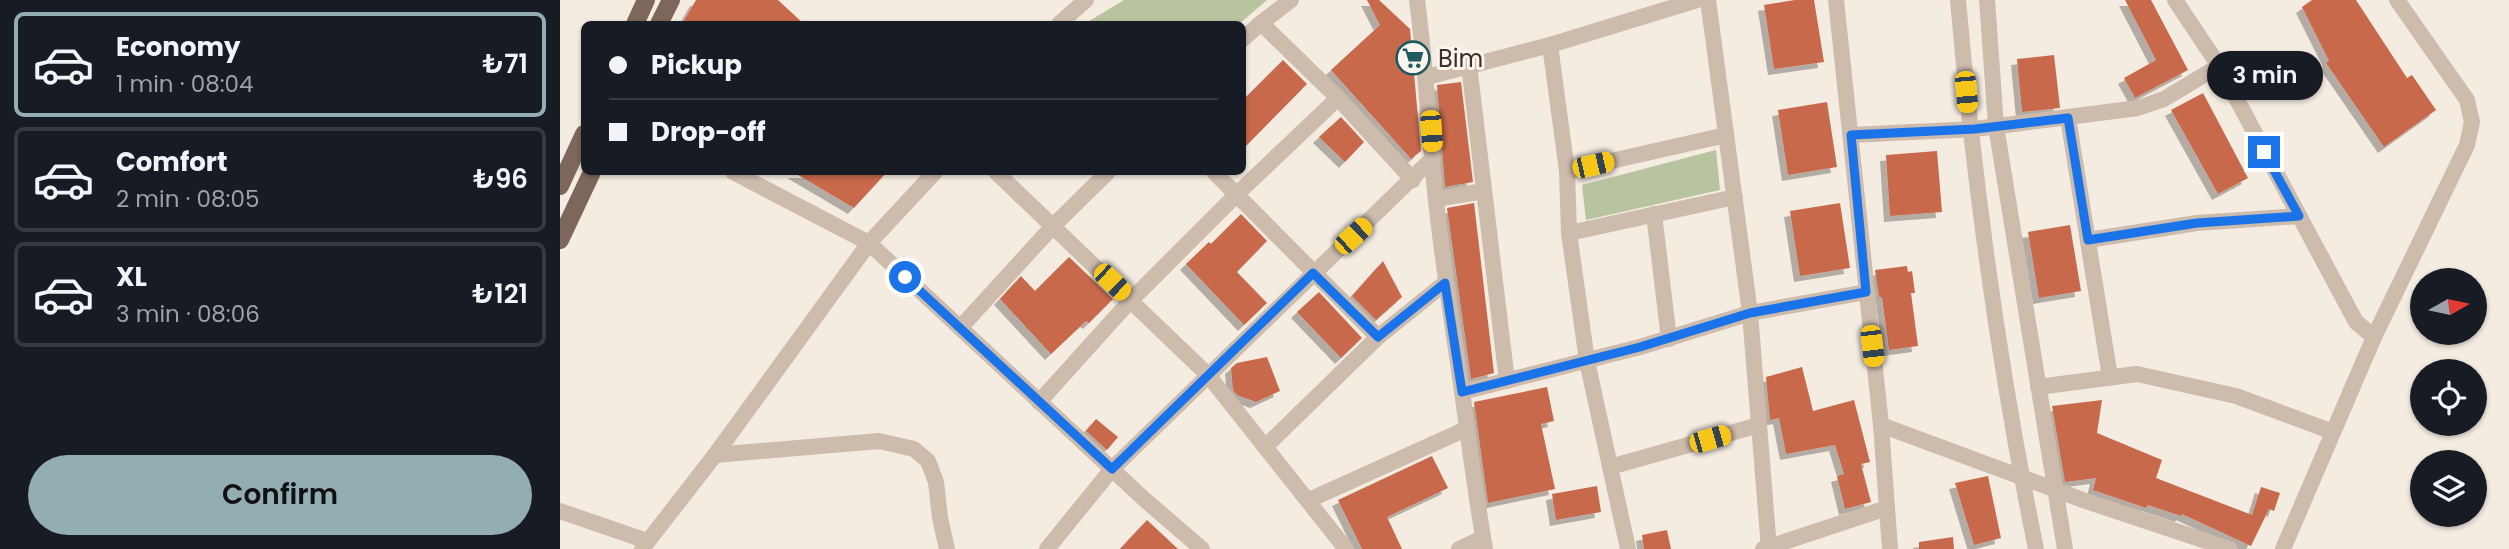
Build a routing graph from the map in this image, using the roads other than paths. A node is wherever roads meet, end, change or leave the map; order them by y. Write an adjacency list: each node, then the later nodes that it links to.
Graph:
1 (646, 0): 13 (main road)
2 (671, 0): 14 (main road)
3 (1086, 0): 15 (street)
4 (1292, 0): 16 (street)
5 (1417, 0): 21 (street)
6 (1697, 0): 18 (street)
7 (1708, 0): 26 (street)
8 (1836, 0): 27 (street)
9 (1958, 0): 25 (street)
10 (1987, 0): 24 (street)
11 (2175, 0): 20 (street)
12 (2397, 0): 57 (street)
13 (636, 21)
14 (660, 21)
15 (1064, 21)
16 (1261, 23): 17 (street); 22 (street)
17 (1246, 36)
18 (1550, 45): 19 (street); 30 (street)
19 (1469, 65): 21 (street); 39 (street)
20 (2219, 66): 23 (street); 44 (street)
21 (1427, 77): 29 (street)
22 (1338, 98): 37 (street); 40 (street)
23 (2068, 118): 24 (street); 48 (street)
24 (1996, 127): 25 (street); 63 (street)
25 (1969, 129): 27 (street); 74 (street)
26 (1726, 135): 30 (street); 41 (street)
27 (1851, 135): 52 (street)
28 (581, 140): 38 (main road)
29 (1433, 158): 37 (street); 42 (street)
30 (1567, 171): 46 (street)
31 (591, 175): 47 (main road)
32 (739, 175): 49 (street)
33 (932, 175): 49 (street)
34 (999, 175): 45 (street)
35 (1105, 175): 45 (street)
36 (1217, 175): 40 (street)
37 (1413, 180): 50 (street)
38 (560, 186)
39 (1484, 191): 42 (street); 62 (street)
40 (1238, 194): 50 (street); 53 (street)
41 (1735, 197): 43 (street); 54 (street)
42 (1436, 198): 51 (street)
43 (1654, 214): 46 (street); 58 (street)
44 (2299, 216): 48 (street); 57 (street)
45 (1054, 225): 53 (street); 55 (street)
46 (1569, 233): 59 (street)
47 (560, 240)
48 (2088, 240): 61 (street)
49 (869, 243): 55 (street); 71 (street)
50 (1313, 273): 56 (street); 60 (street)
51 (1445, 283): 56 (street); 64 (street)
52 (1866, 292): 54 (street); 67 (street)
53 (1131, 300): 60 (street); 65 (street)
54 (1750, 313): 58 (street); 66 (street)
55 (960, 328): 65 (street)
56 (1378, 337): 70 (street)
57 (2374, 337): 69 (street)
58 (1669, 339): 59 (street)
59 (1587, 361): 62 (street); 72 (street)
60 (1208, 375): 70 (street); 73 (street)
61 (2110, 377): 63 (street); 69 (street)
62 (1507, 381): 64 (street)
63 (2038, 387): 75 (street)
64 (1462, 392): 68 (street)
65 (1040, 402): 73 (street)
66 (1759, 425): 72 (street); 81 (street)
67 (1881, 425): 74 (street); 77 (street)
68 (1466, 429): 76 (street); 79 (street)
69 (2333, 432): 92 (street)
70 (1265, 447): 76 (street)
71 (715, 455): 80 (street); 82 (street)
72 (1610, 467): 87 (street)
73 (1112, 469): 83 (street); 84 (street)
74 (2021, 477): 75 (street); 89 (street)
75 (2056, 490): 90 (street); 91 (street)
76 (1309, 500): 85 (street)
77 (1887, 508): 81 (street); 88 (street)
78 (560, 511): 80 (street)
79 (1484, 543): 86 (street)
80 (645, 545)
81 (1767, 548)
82 (947, 549)
83 (1047, 549)
84 (1202, 549)
85 (1346, 549)
86 (1460, 549)
87 (1628, 549)
88 (1890, 549)
89 (2036, 549)
90 (2065, 549)
91 (2230, 549)
92 (2283, 549)

